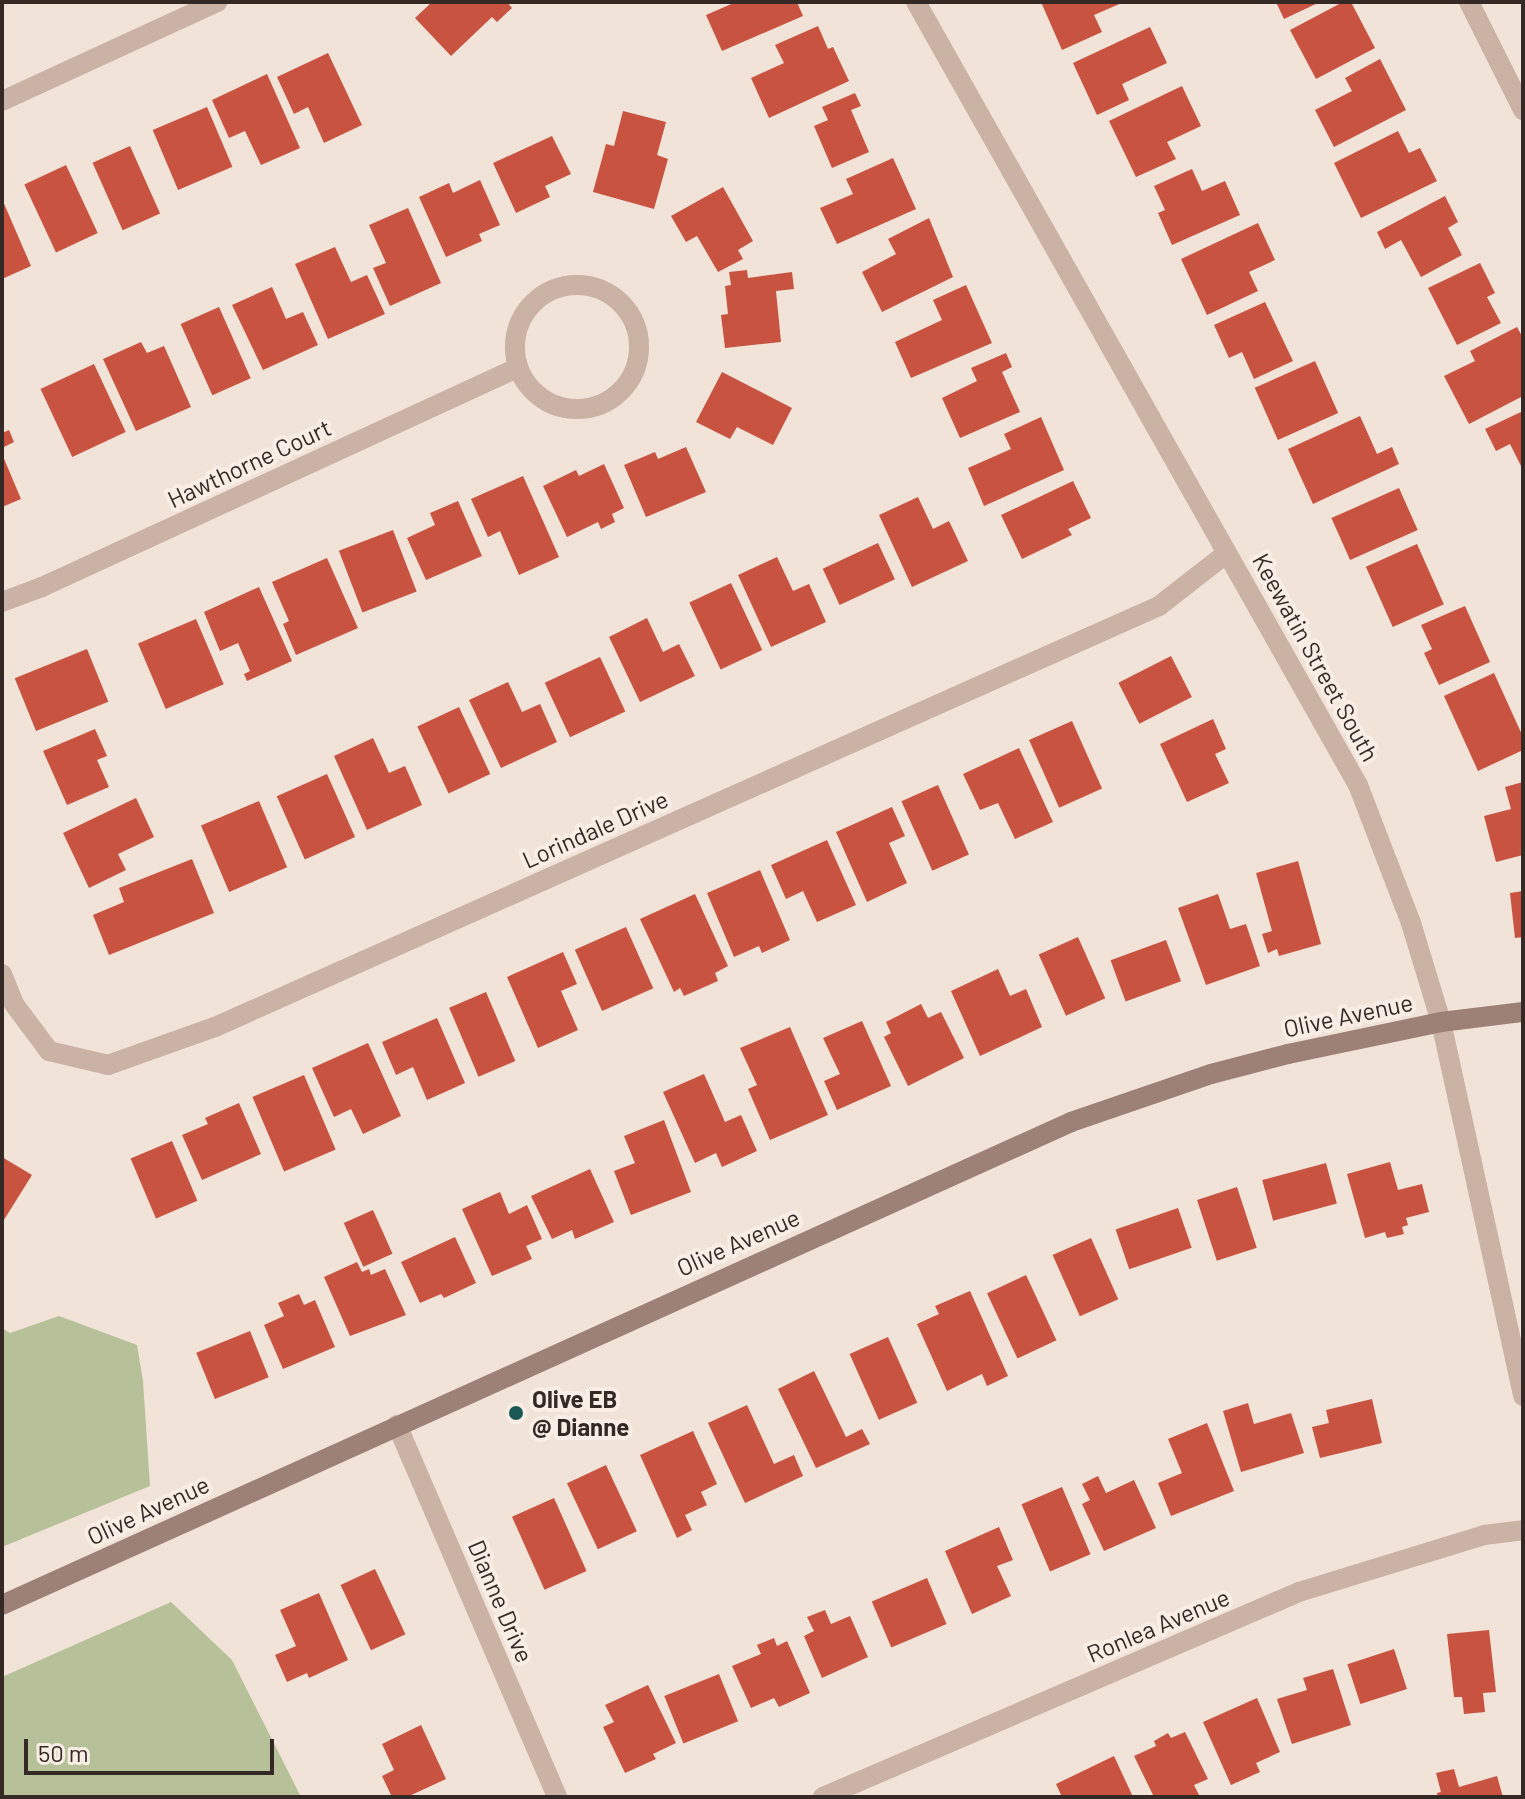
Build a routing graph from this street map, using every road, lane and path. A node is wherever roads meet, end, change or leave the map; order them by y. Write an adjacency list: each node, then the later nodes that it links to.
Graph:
1 (217, 2): 4 (street)
2 (916, 2): 7 (street, Keewatin Street South)
3 (1469, 2): 5 (street)
4 (2, 101)
5 (1523, 110)
6 (517, 368): 6 (street); 8 (street, Hawthorne Court)
7 (1227, 553): 9 (street, Lorindale Drive); 11 (street, Keewatin Street South)
8 (2, 602)
9 (2, 974)
10 (1523, 1012): 11 (main road, Olive Avenue)
11 (1441, 1022): 12 (street, Keewatin Street South); 13 (main road, Olive Avenue)
12 (1523, 1396)
13 (397, 1425): 15 (main road, Olive Avenue); 16 (street, Dianne Drive)
14 (1523, 1530): 17 (street, Ronlea Avenue)
15 (2, 1605)
16 (557, 1797)
17 (823, 1797)

